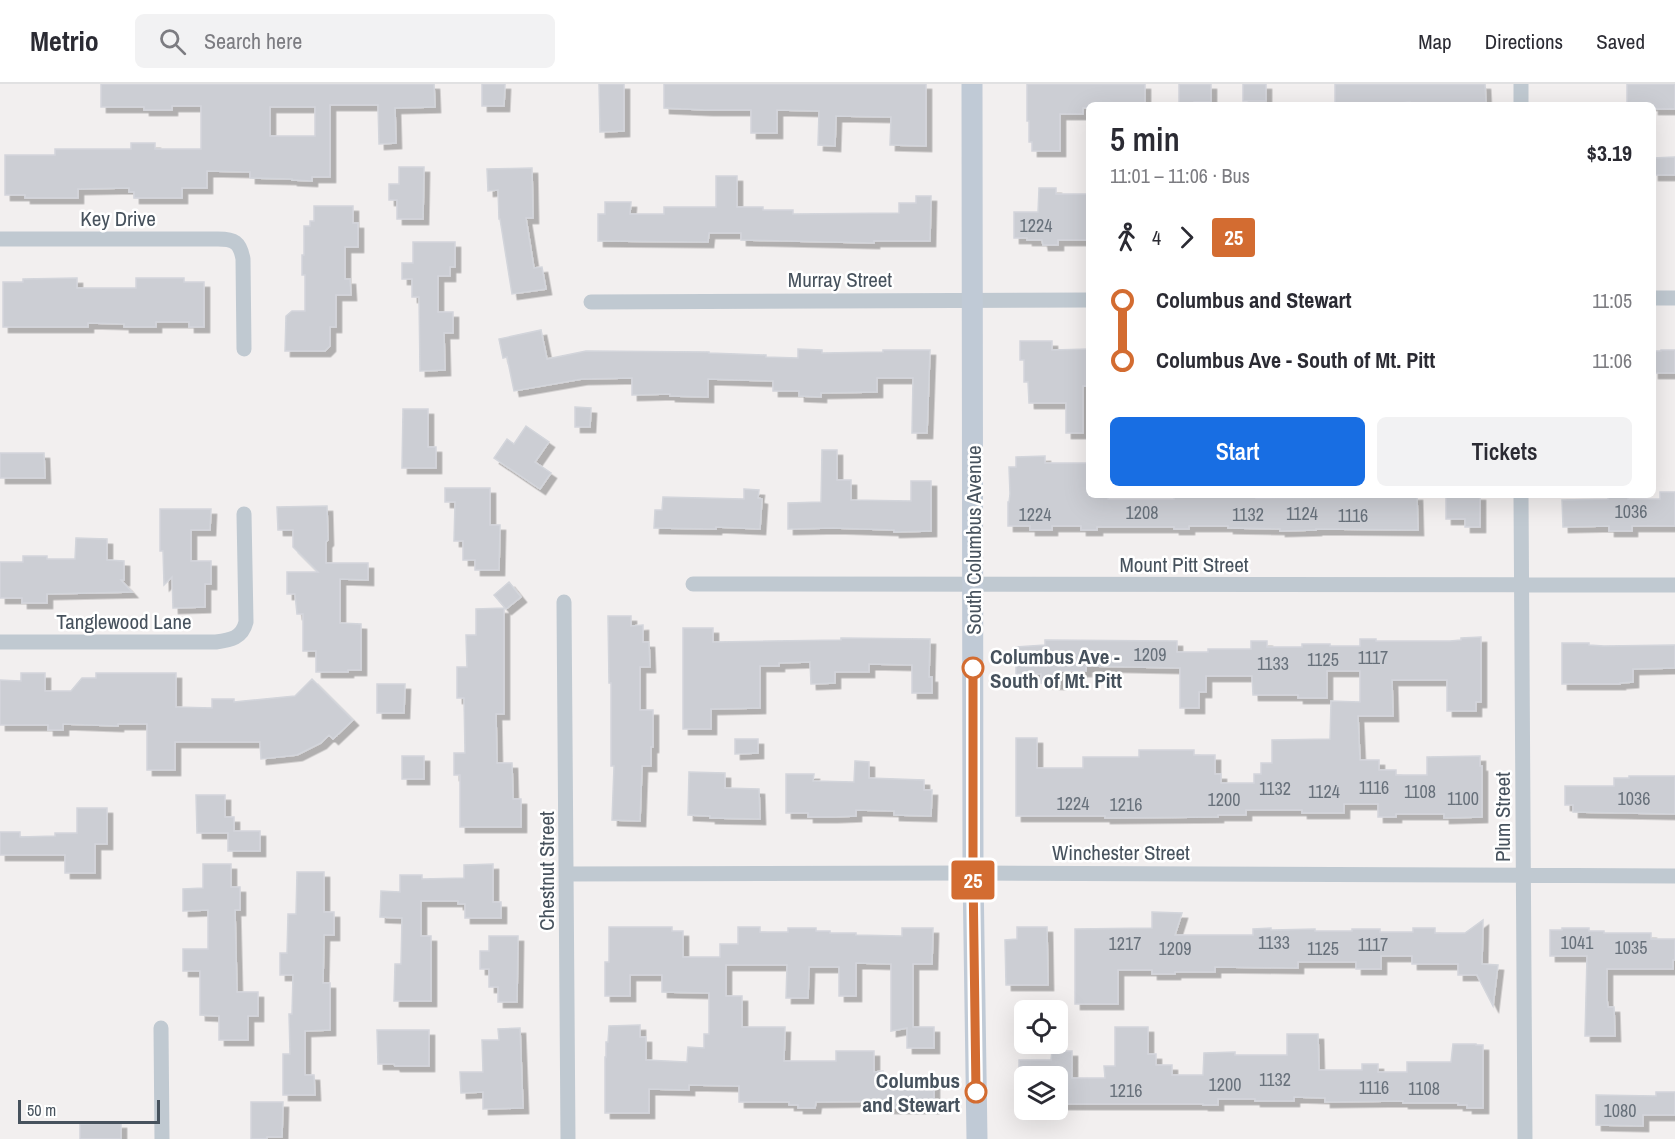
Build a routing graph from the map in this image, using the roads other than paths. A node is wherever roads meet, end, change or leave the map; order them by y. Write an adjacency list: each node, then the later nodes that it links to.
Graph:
1 (972, 84): 7 (main road, South Columbus Avenue)
2 (1521, 84): 3 (street)
3 (1521, 102)
4 (0, 239): 10 (street, Key Drive)
5 (1656, 298): 6 (street)
6 (1675, 298)
7 (972, 300): 8 (street, Murray Street); 9 (street, Murray Street); 14 (main road, South Columbus Avenue)
8 (1086, 300)
9 (591, 302)
10 (244, 349)
11 (1521, 498): 15 (street, Plum Street)
12 (244, 514): 18 (street, Tanglewood Lane)
13 (693, 584): 14 (street, Mount Pitt Street)
14 (973, 585): 15 (street, Mount Pitt Street); 19 (main road, South Columbus Avenue)
15 (1521, 585): 16 (street, Mount Pitt Street); 21 (street, Plum Street)
16 (1675, 585)
17 (564, 602): 20 (street, Chestnut Street)
18 (0, 642)
19 (973, 873): 20 (street, Winchester Street); 21 (street, Winchester Street); 26 (main road, South Columbus Avenue)
20 (567, 874): 25 (street, Chestnut Street)
21 (1523, 876): 22 (street, Winchester Street); 27 (street, Plum Street)
22 (1675, 876)
23 (161, 1028): 24 (street)
24 (162, 1139)
25 (568, 1139)
26 (977, 1139)
27 (1525, 1139)

